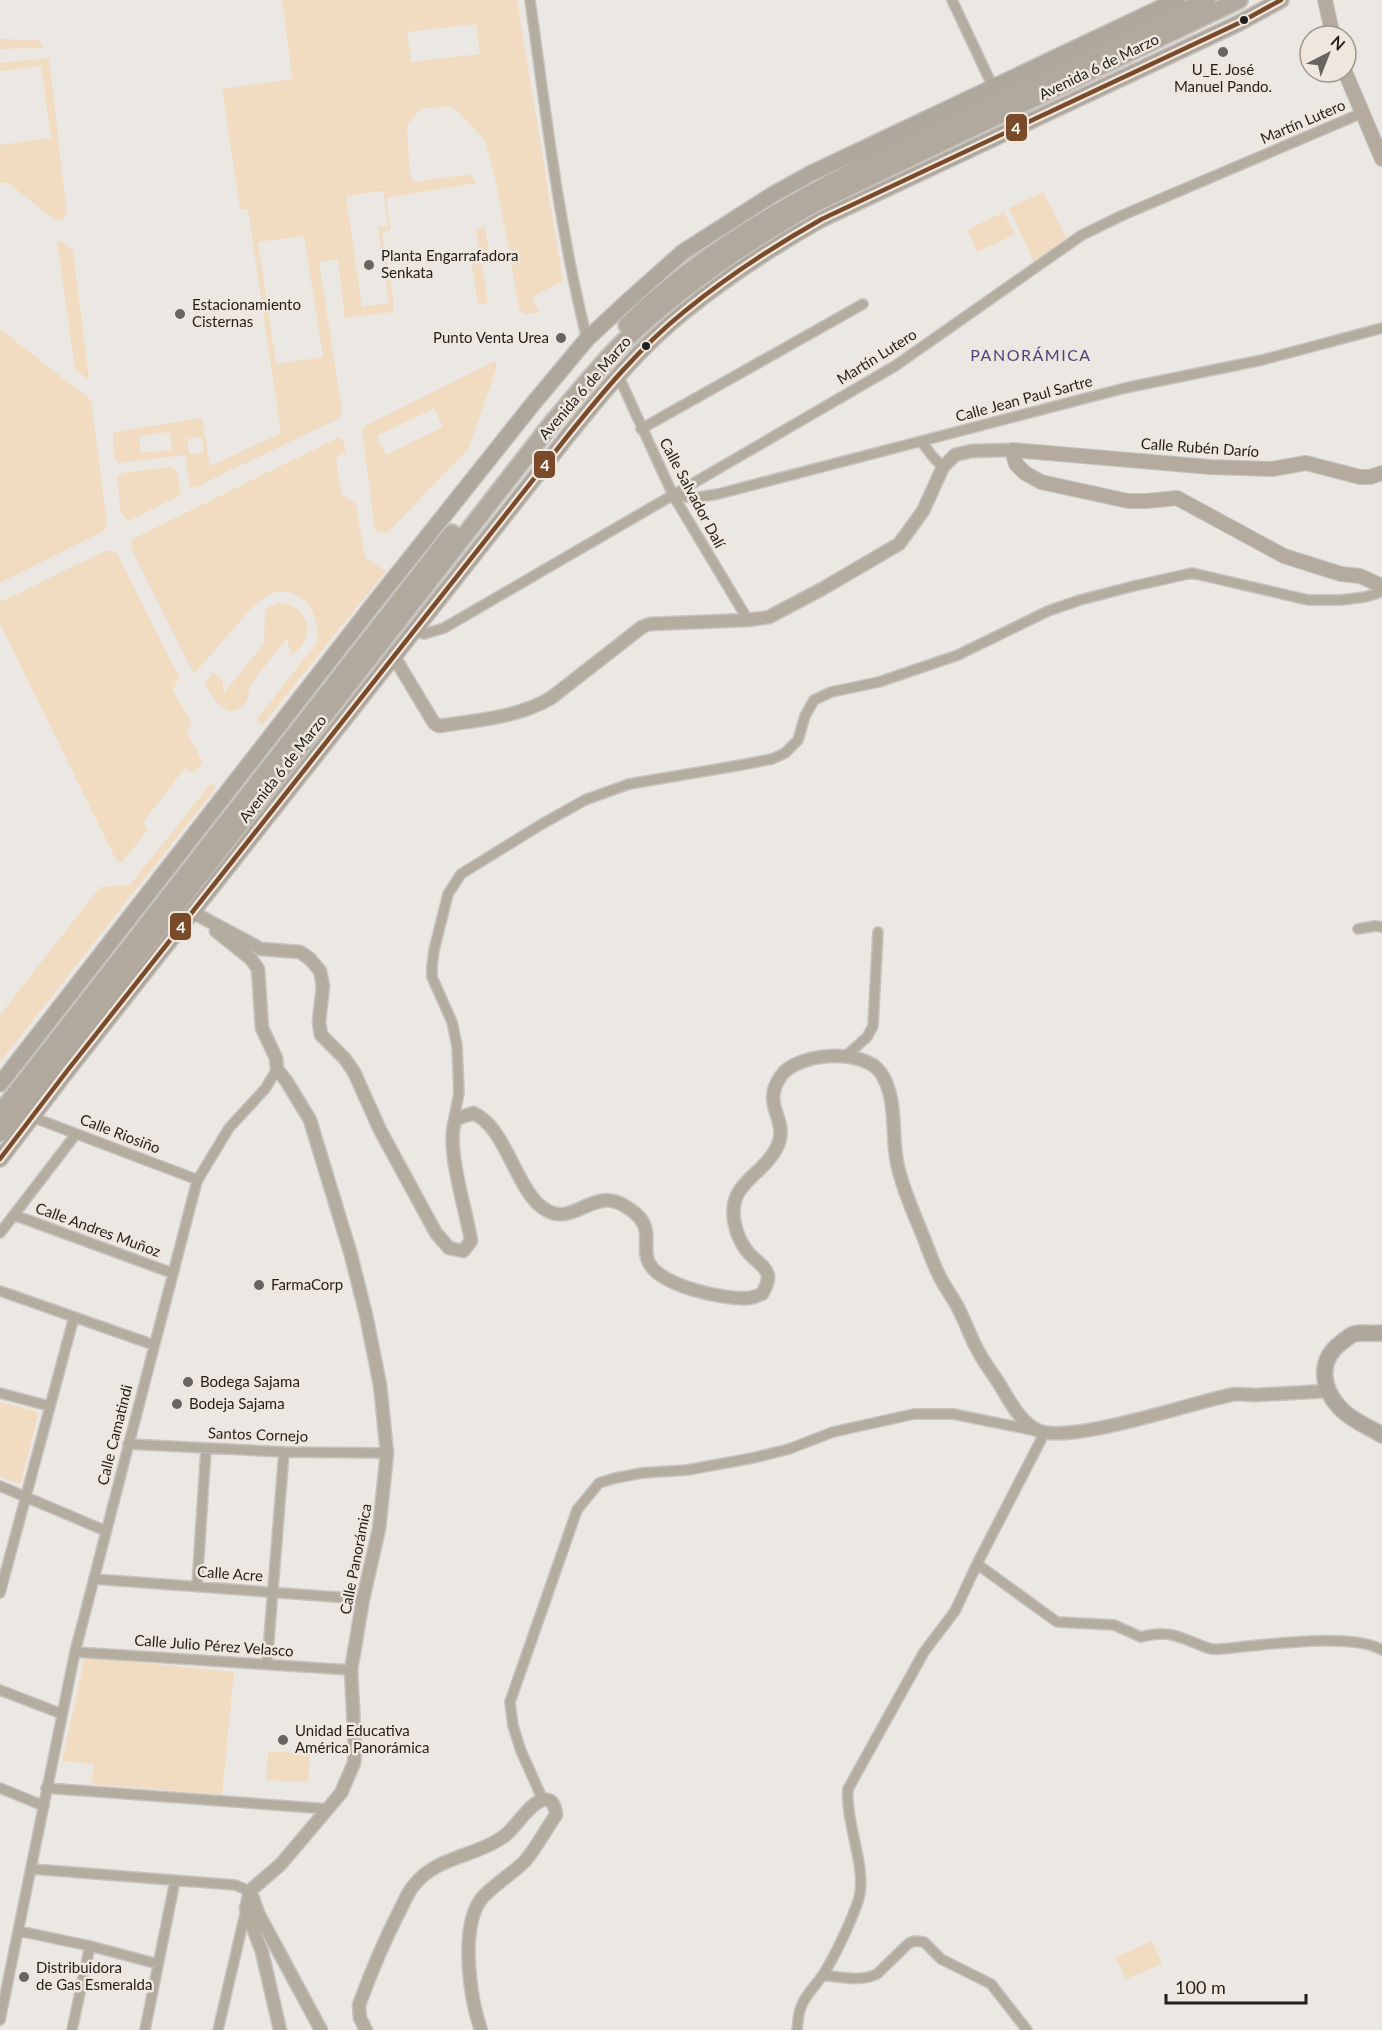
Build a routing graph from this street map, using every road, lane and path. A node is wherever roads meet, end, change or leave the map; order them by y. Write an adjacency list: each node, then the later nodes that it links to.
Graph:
1 (530, 0): 15 (street)
2 (952, 0): 10 (street)
3 (1177, 0): 10 (main road, Avenida 6 de Marzo)
4 (1207, 0): 34 (highway, Avenida 6 de Marzo)
5 (1239, 0): 37 (highway, Avenida 6 de Marzo)
6 (1281, 0): 16 (main road, Avenida 6 de Marzo)
7 (1325, 0): 8 (main road)
8 (1330, 24)
9 (1350, 84): 11 (main road)
10 (993, 87): 15 (main road, Avenida 6 de Marzo)
11 (1362, 113): 12 (main road); 22 (street, Martín Lutero)
12 (1382, 159)
13 (863, 304): 17 (street)
14 (1382, 328): 18 (street, Calle Jean Paul Sartre)
15 (587, 339): 33 (main road, Avenida 6 de Marzo)
16 (618, 375): 17 (street, Calle Salvador Dalí); 25 (main road, Avenida 6 de Marzo)
17 (641, 429): 22 (street, Calle Salvador Dalí)
18 (921, 441): 20 (street); 22 (street, Calle Jean Paul Sartre)
19 (1012, 450): 20 (street); 21 (main road, Calle Rubén Darío); 23 (main road)
20 (943, 467): 24 (street)
21 (1382, 473)
22 (673, 495): 24 (street, Calle Salvador Dalí); 25 (street, Martín Lutero)
23 (1382, 586): 36 (street)
24 (747, 620): 26 (street)
25 (412, 632): 26 (main road, Avenida 6 de Marzo)
26 (393, 655): 27 (main road, Avenida 6 de Marzo)
27 (192, 912): 32 (street); 35 (main road, Avenida 6 de Marzo); 36 (street)
28 (1382, 927): 29 (street)
29 (1358, 929)
30 (878, 932): 31 (street)
31 (847, 1056): 36 (street); 51 (street)
32 (277, 1069): 40 (street, Calle Camatindi); 56 (street, Calle Panorámica)
33 (0, 1084)
34 (0, 1113)
35 (32, 1117): 38 (street, Calle Riosiño); 39 (main road, Avenida 6 de Marzo)
36 (452, 1127)
37 (0, 1132)
38 (76, 1134): 40 (street, Calle Riosiño); 41 (street)
39 (0, 1159)
40 (198, 1180): 43 (street, Calle Camatindi)
41 (14, 1215): 42 (street); 43 (street, Calle Andres Muñoz)
42 (0, 1233)
43 (172, 1273): 47 (street, Calle Camatindi)
44 (0, 1291): 45 (street)
45 (74, 1317): 47 (street); 50 (street)
46 (1382, 1333): 48 (main road)
47 (154, 1345): 53 (street, Calle Camatindi)
48 (1327, 1391): 51 (street); 52 (main road)
49 (0, 1393): 50 (street)
50 (49, 1406): 58 (street)
51 (1042, 1432): 60 (street); 74 (street)
52 (1382, 1435)
53 (128, 1444): 54 (street, Santos Cornejo); 59 (street, Calle Camatindi)
54 (206, 1448): 55 (street, Santos Cornejo); 62 (street)
55 (284, 1452): 56 (street, Santos Cornejo); 63 (street)
56 (387, 1453): 65 (street, Calle Panorámica)
57 (0, 1486): 58 (street)
58 (27, 1497): 59 (street); 64 (street)
59 (106, 1531): 61 (street, Calle Camatindi)
60 (977, 1564): 66 (street); 84 (street)
61 (94, 1579): 62 (street, Calle Acre); 67 (street, Calle Camatindi)
62 (197, 1586): 63 (street, Calle Acre)
63 (273, 1592): 65 (street, Calle Acre); 68 (street)
64 (0, 1593)
65 (363, 1599): 69 (street, Calle Panorámica)
66 (1382, 1650)
67 (75, 1652): 68 (street, Calle Julio Pérez Velasco); 71 (street, Calle Camatindi)
68 (267, 1664): 69 (street, Calle Julio Pérez Velasco)
69 (351, 1670): 76 (street, Calle Panorámica)
70 (0, 1690): 71 (street)
71 (62, 1714): 73 (street, Calle Camatindi)
72 (0, 1788): 75 (street)
73 (46, 1788): 75 (street, Calle Camatindi); 76 (street)
74 (543, 1800): 91 (street); 92 (street)
75 (44, 1806): 77 (street, Calle Camatindi)
76 (329, 1809): 79 (street, Calle Panorámica)
77 (32, 1869): 78 (street); 81 (street, Calle Camatindi)
78 (175, 1881): 79 (street); 83 (street)
79 (250, 1892): 80 (street); 90 (street)
80 (246, 1909): 88 (street); 89 (street)
81 (19, 1931): 82 (street); 85 (street, Calle Camatindi)
82 (90, 1946): 83 (street); 86 (street)
83 (158, 1964): 87 (street)
84 (823, 1975): 93 (street); 94 (street)
85 (0, 2020)
86 (72, 2030)
87 (145, 2030)
88 (218, 2030)
89 (280, 2030)
90 (321, 2030)
91 (366, 2030)
92 (481, 2030)
93 (797, 2030)
94 (1027, 2030)

